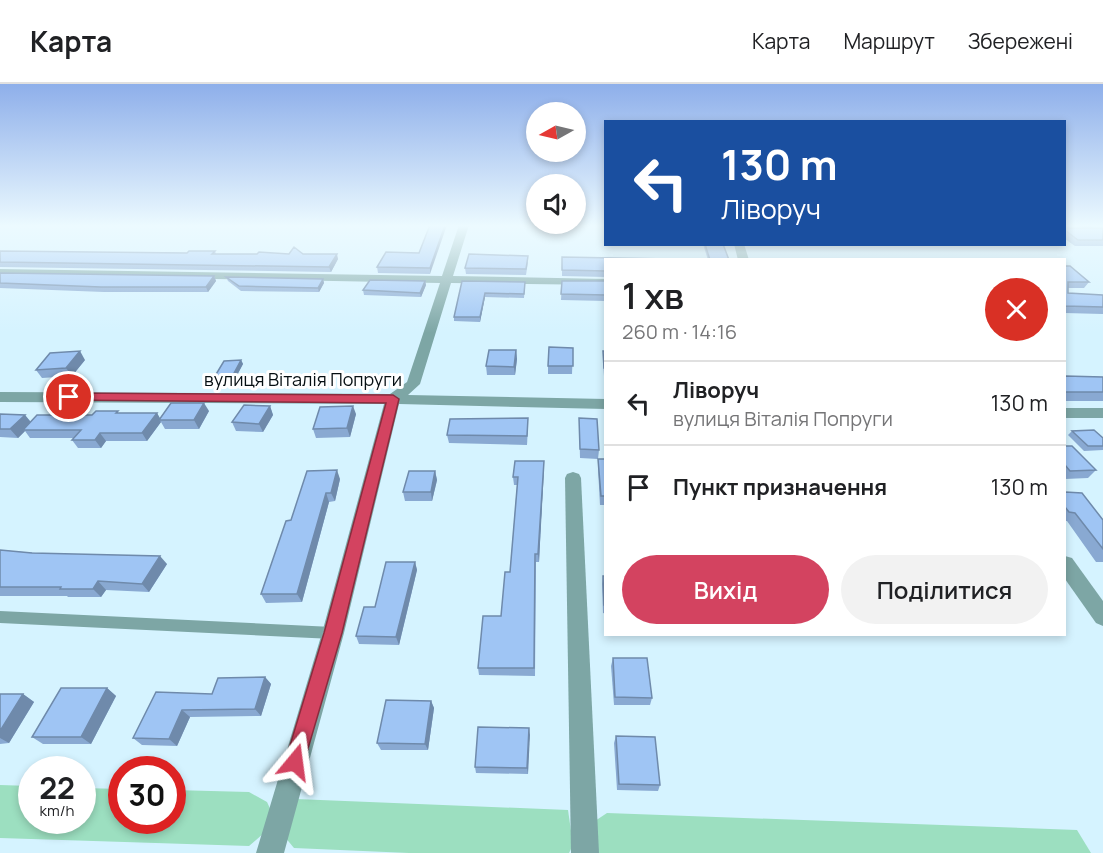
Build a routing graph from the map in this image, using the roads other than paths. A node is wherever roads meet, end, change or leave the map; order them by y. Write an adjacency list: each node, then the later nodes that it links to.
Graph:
1 (453, 261): 3 (street)
2 (0, 272): 3 (street)
3 (448, 279): 4 (street); 6 (street)
4 (604, 282)
5 (0, 396): 6 (street, вулиця Віталія Попруги)
6 (393, 399): 7 (street, вулиця Віталія Попруги); 14 (street)
7 (604, 404)
8 (1066, 413): 9 (street)
9 (1103, 413)
10 (573, 478): 16 (street)
11 (1066, 565): 13 (street)
12 (0, 617): 14 (lane)
13 (1103, 617)
14 (333, 633): 15 (street)
15 (270, 853)
16 (585, 853)

